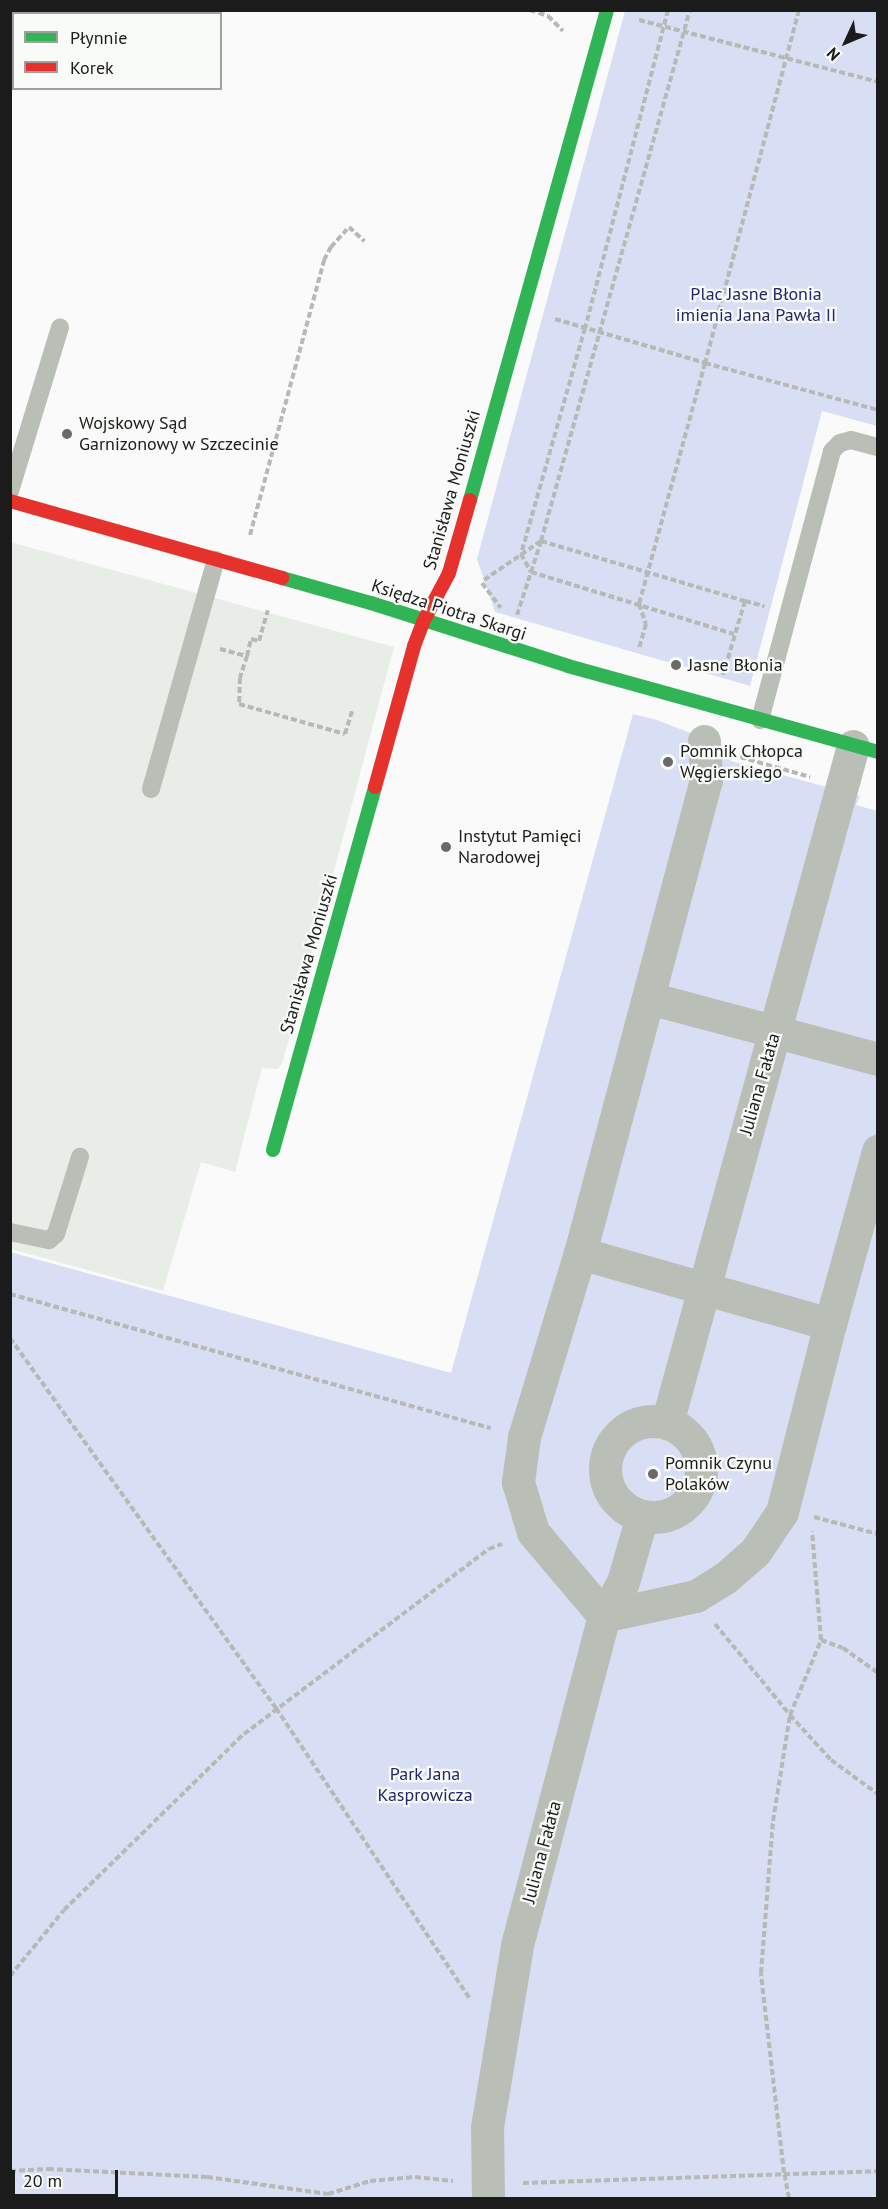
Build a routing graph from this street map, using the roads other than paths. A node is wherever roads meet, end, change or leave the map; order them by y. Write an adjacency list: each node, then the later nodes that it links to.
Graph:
1 (605, 11): 7 (street, Stanisława Moniuszki)
2 (60, 327): 4 (lane)
3 (878, 447): 8 (lane)
4 (10, 491)
5 (10, 501): 6 (street, Księdza Piotra Skargi)
6 (216, 560): 7 (street, Księdza Piotra Skargi); 11 (lane)
7 (423, 621): 8 (street, Księdza Piotra Skargi); 15 (street, Stanisława Moniuszki)
8 (760, 720): 10 (street, Księdza Piotra Skargi)
9 (704, 741): 12 (street)
10 (865, 749): 13 (street, Juliana Fałata)
11 (151, 789)
12 (649, 998): 13 (street); 19 (street)
13 (775, 1031): 14 (street); 20 (street, Juliana Fałata)
14 (878, 1059)
15 (273, 1150)
16 (878, 1151): 21 (street)
17 (80, 1156): 18 (lane)
18 (10, 1232)
19 (580, 1252): 20 (street); 24 (street)
20 (704, 1288): 21 (street); 22 (street, Juliana Fałata)
21 (830, 1324): 24 (street)
22 (667, 1423): 23 (street); 23 (street)
23 (642, 1516): 24 (street, Juliana Fałata)
24 (604, 1616): 25 (street, Juliana Fałata)
25 (488, 2192)

